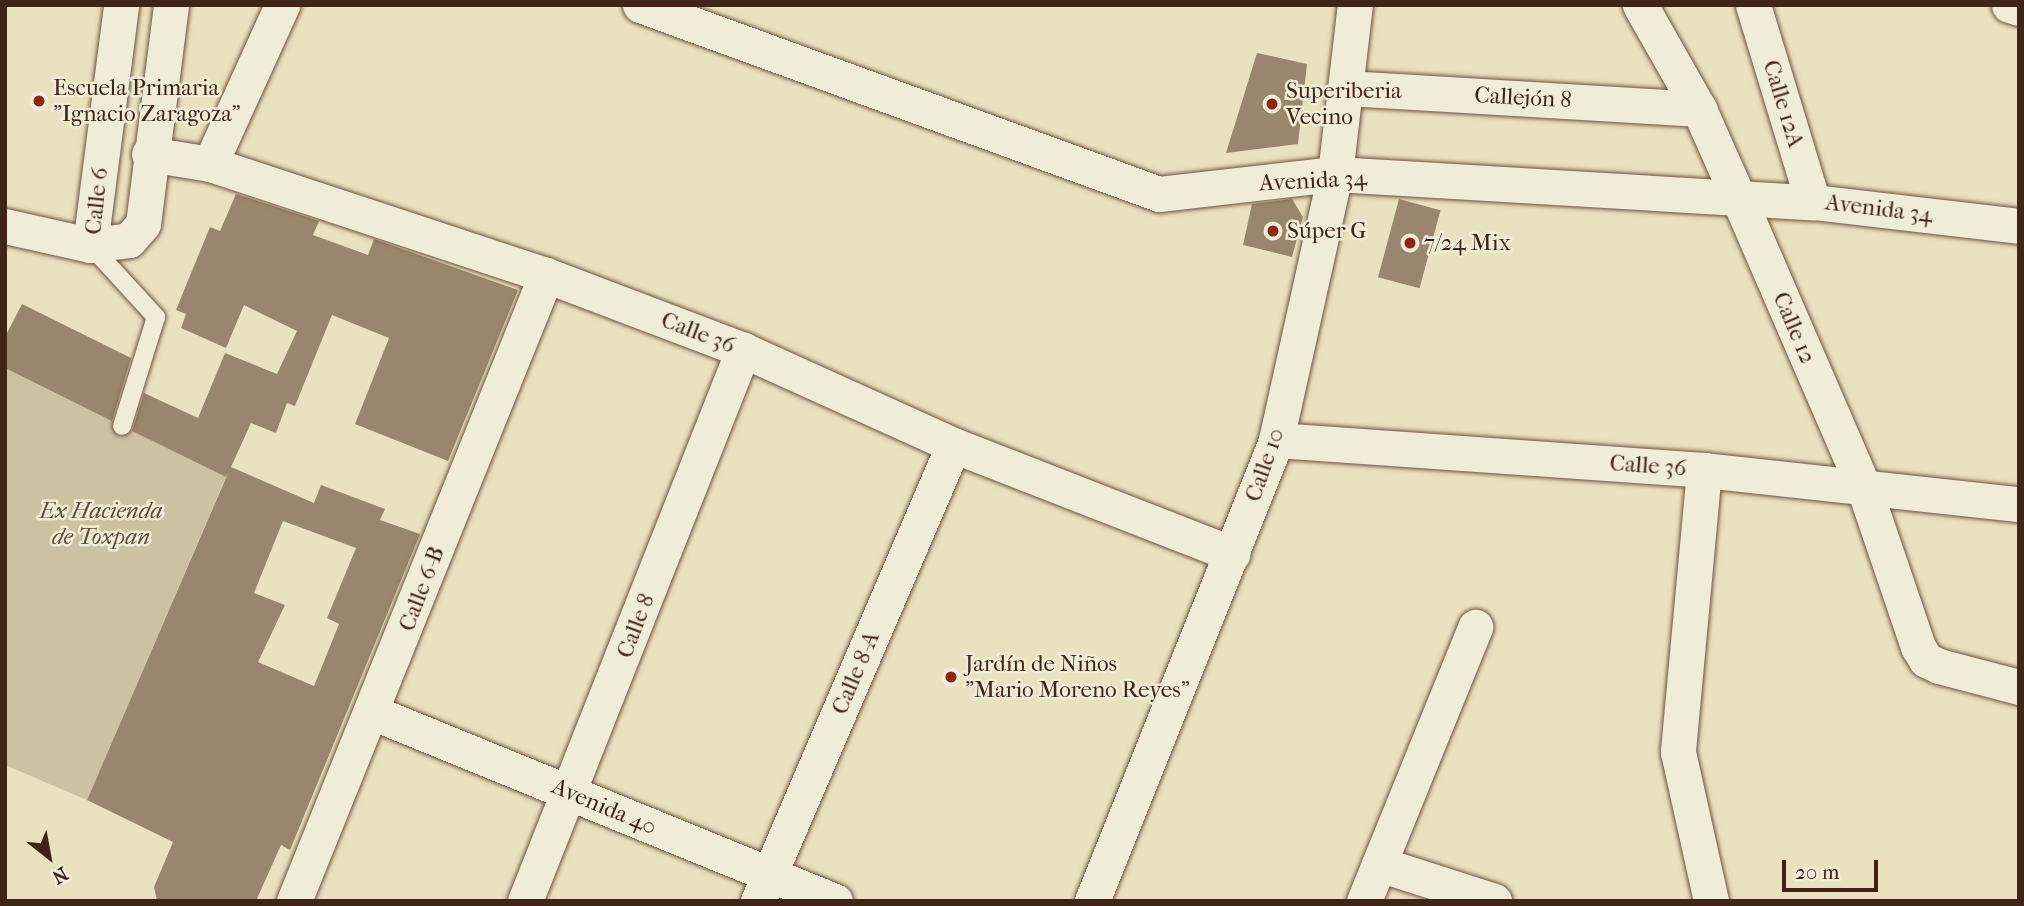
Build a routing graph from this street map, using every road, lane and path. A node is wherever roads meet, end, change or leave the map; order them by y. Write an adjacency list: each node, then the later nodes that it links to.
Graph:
1 (121, 5): 19 (street, Calle 6)
2 (171, 5): 12 (street, Calle 6)
3 (282, 5): 13 (street)
4 (640, 5): 14 (street, Avenida 34)
5 (1355, 5): 10 (street, Calle 10)
6 (1640, 5): 11 (street, Calle 12)
7 (1753, 5): 16 (street, Calle 12A)
8 (2008, 5): 9 (street)
9 (2019, 8)
10 (1347, 88): 11 (street, Callejón 8); 14 (street, Calle 10)
11 (1699, 109): 15 (street, Calle 12)
12 (149, 153): 13 (street, Calle 36); 19 (street, Calle 6)
13 (210, 164): 20 (street, Calle 36)
14 (1335, 174): 15 (street, Avenida 34); 23 (street, Calle 10)
15 (1738, 197): 16 (street, Avenida 34); 26 (street, Calle 12)
16 (1813, 202): 18 (street, Avenida 34)
17 (5, 226): 19 (street)
18 (2019, 226)
19 (90, 245): 22 (lane)
20 (546, 275): 21 (street, Calle 36); 31 (street, Calle 6-B)
21 (743, 350): 24 (street, Calle 36); 32 (street, Calle 8)
22 (122, 426)
23 (1276, 440): 25 (street, Calle 36); 28 (street, Calle 10)
24 (953, 445): 28 (street, Calle 36); 34 (street, Calle 8-A)
25 (1704, 470): 26 (street, Calle 36); 41 (street)
26 (1864, 488): 27 (street, Calle 36); 30 (street, Calle 12)
27 (2019, 504)
28 (1233, 554): 38 (street, Calle 10)
29 (1475, 627): 33 (street)
30 (2019, 687)
31 (373, 713): 32 (street, Avenida 40); 35 (street, Calle 6-B)
32 (571, 792): 34 (street, Avenida 40); 36 (street, Calle 8)
33 (1379, 864): 39 (street); 40 (street)
34 (763, 889): 37 (street, Avenida 40)
35 (294, 901)
36 (524, 901)
37 (835, 901)
38 (1092, 901)
39 (1364, 901)
40 (1494, 901)
41 (1710, 901)

